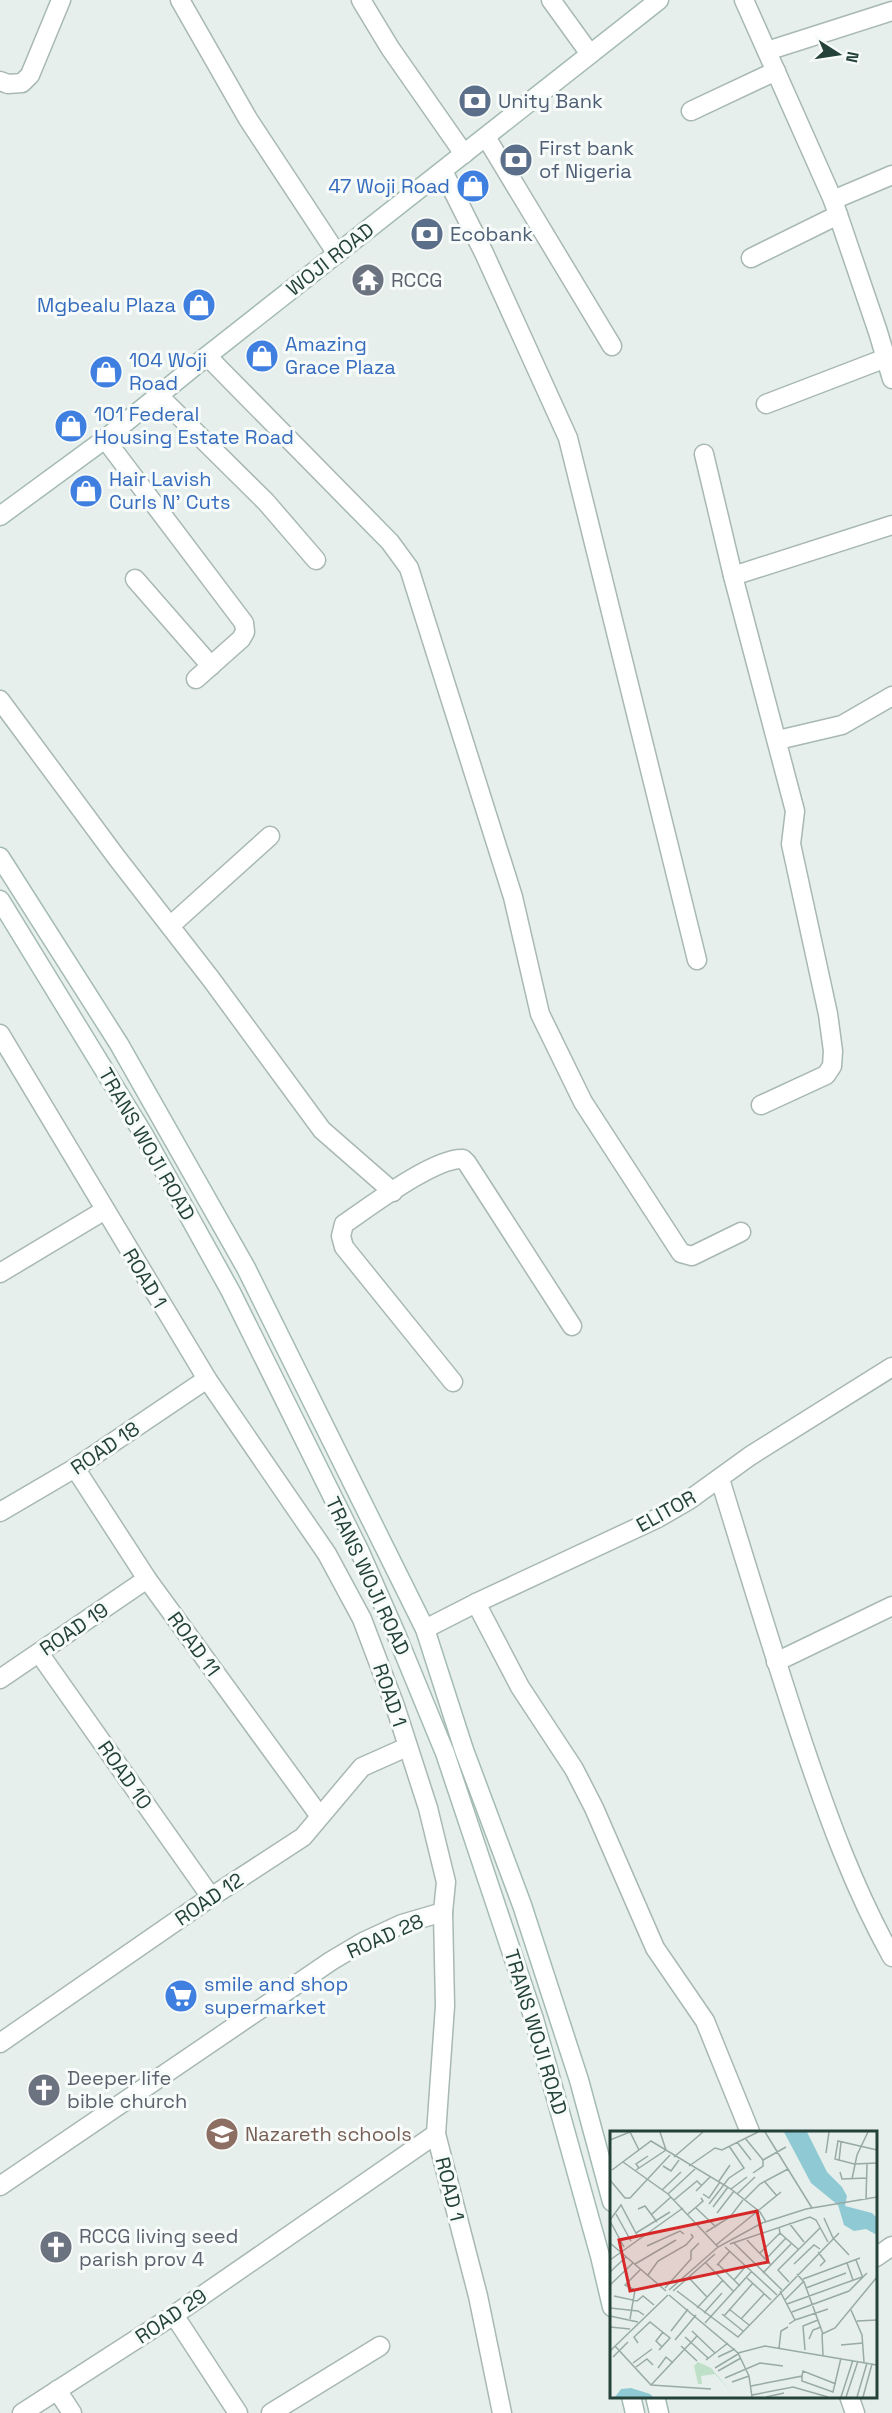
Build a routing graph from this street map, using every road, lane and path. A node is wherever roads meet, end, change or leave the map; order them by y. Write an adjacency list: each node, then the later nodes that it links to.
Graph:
1 (61, 0): 11 (street)
2 (180, 0): 18 (street)
3 (361, 0): 14 (street)
4 (551, 0): 9 (street)
5 (659, 0): 9 (street, WOJI ROAD)
6 (744, 0): 8 (street)
7 (892, 11): 8 (street)
8 (767, 51): 10 (street)
9 (590, 54): 13 (street, WOJI ROAD)
10 (776, 71): 12 (street); 17 (street)
11 (0, 81)
12 (691, 111)
13 (486, 137): 14 (street, WOJI ROAD); 21 (street)
14 (464, 154): 15 (street, WOJI ROAD)
15 (443, 171): 18 (street, WOJI ROAD); 43 (street)
16 (892, 175): 17 (street)
17 (836, 208): 19 (street); 20 (street)
18 (337, 255): 22 (street, WOJI ROAD)
19 (751, 258)
20 (885, 330): 23 (street)
21 (612, 346)
22 (207, 356): 25 (street, WOJI ROAD); 48 (street)
23 (886, 358): 24 (street); 26 (street)
24 (892, 379)
25 (158, 395): 27 (street, WOJI ROAD); 31 (street)
26 (766, 404)
27 (105, 439): 29 (street, WOJI ROAD); 34 (street)
28 (704, 454): 32 (street)
29 (0, 516)
30 (892, 525): 32 (street)
31 (316, 560)
32 (734, 576): 38 (street)
33 (135, 579): 34 (street)
34 (211, 666): 35 (street)
35 (196, 679)
36 (892, 696): 38 (street)
37 (0, 700): 42 (street)
38 (778, 740): 45 (street)
39 (270, 836): 42 (street)
40 (0, 857): 60 (street, TRANS WOJI ROAD)
41 (0, 900): 76 (street, TRANS WOJI ROAD)
42 (170, 926): 46 (street)
43 (697, 960)
44 (2, 1040): 47 (street, ROAD 1)
45 (761, 1105)
46 (393, 1192): 50 (street); 53 (street)
47 (105, 1210): 49 (street); 52 (street, ROAD 1)
48 (741, 1232)
49 (0, 1273)
50 (572, 1326)
51 (892, 1367): 55 (street, ELITOR)
52 (207, 1379): 54 (street, ROAD 18); 64 (street, ROAD 1)
53 (453, 1382)
54 (75, 1468): 56 (street, ROAD 18); 57 (street, ROAD 11)
55 (720, 1479): 58 (street, ELITOR); 62 (street)
56 (0, 1512)
57 (147, 1579): 61 (street, ROAD 19); 65 (street, ROAD 11)
58 (476, 1603): 60 (street, ELITOR); 70 (street)
59 (892, 1606): 62 (street)
60 (425, 1629): 73 (street, TRANS WOJI ROAD)
61 (39, 1653): 63 (street, ROAD 19); 66 (street, ROAD 10)
62 (776, 1662): 68 (street)
63 (0, 1679)
64 (407, 1747): 65 (street, ROAD 12); 67 (street, ROAD 1)
65 (319, 1815): 66 (street, ROAD 12)
66 (211, 1898): 69 (street, ROAD 12)
67 (443, 1912): 71 (street, ROAD 1); 72 (street, ROAD 28)
68 (892, 1957)
69 (2, 2037)
70 (749, 2131)
71 (436, 2134): 77 (street, ROAD 29); 87 (street, ROAD 1)
72 (0, 2186)
73 (610, 2195)
74 (892, 2246): 75 (street)
75 (877, 2256)
76 (610, 2298)
77 (174, 2314): 79 (street, ROAD 29); 85 (street)
78 (380, 2346): 86 (street)
79 (57, 2390): 83 (street, ROAD 29); 84 (street)
80 (631, 2398): 88 (street)
81 (656, 2398): 89 (street)
82 (849, 2398): 90 (street)
83 (22, 2413)
84 (72, 2413)
85 (238, 2413)
86 (272, 2413)
87 (502, 2413)
88 (635, 2413)
89 (659, 2413)
90 (855, 2413)

